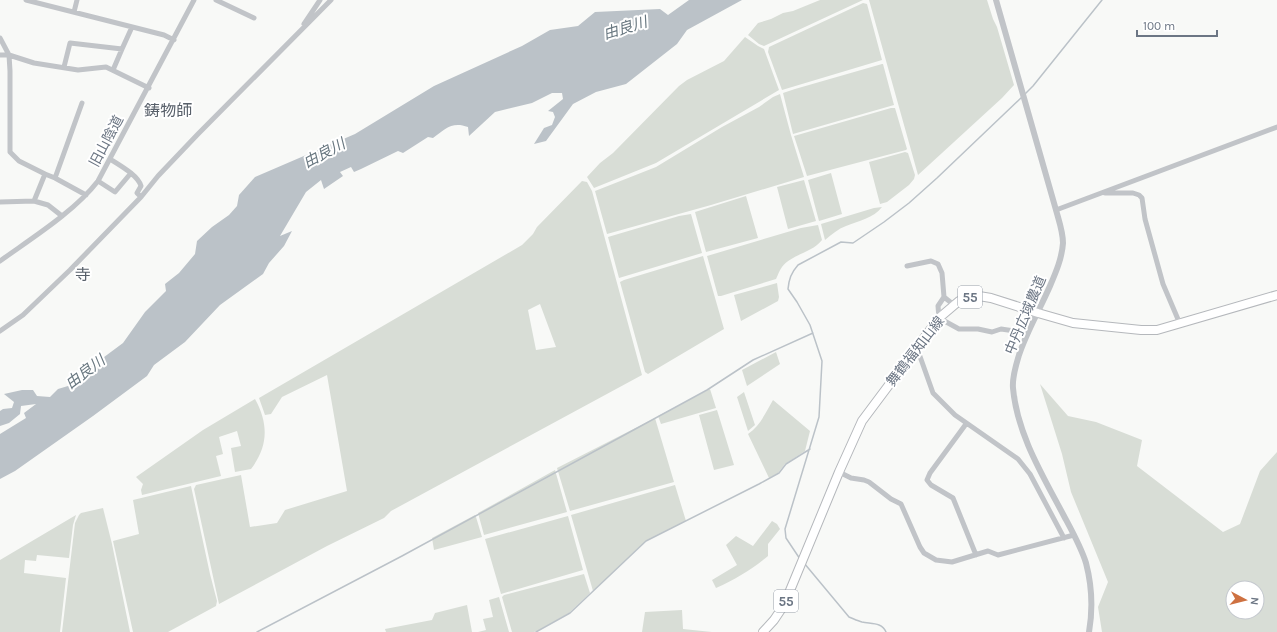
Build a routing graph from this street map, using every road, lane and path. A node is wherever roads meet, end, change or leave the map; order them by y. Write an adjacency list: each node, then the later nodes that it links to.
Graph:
1 (26, 0): 8 (street)
2 (77, 0): 8 (street)
3 (194, 0): 13 (street, 旧山陰道)
4 (216, 0): 9 (street)
5 (320, 0): 11 (street)
6 (331, 0): 11 (street)
7 (996, 0): 32 (street, 中丹広域農道)
8 (74, 12): 10 (street)
9 (254, 18)
10 (132, 27): 13 (street); 14 (street)
11 (300, 32): 29 (street)
12 (0, 38): 16 (street)
13 (174, 40): 19 (street, 旧山陰道)
14 (122, 49): 17 (street); 18 (street)
15 (0, 55): 16 (street)
16 (9, 55): 17 (street); 24 (street)
17 (64, 67): 18 (street)
18 (113, 70): 19 (street)
19 (149, 88): 22 (street, 旧山陰道)
20 (82, 103): 25 (street)
21 (1277, 127): 27 (street)
22 (110, 159): 23 (street); 26 (street, 旧山陰道)
23 (131, 173): 26 (street); 29 (street)
24 (45, 174): 25 (street); 30 (street)
25 (55, 178): 28 (street)
26 (98, 181): 28 (street, 旧山陰道)
27 (1101, 193): 32 (street); 41 (street)
28 (86, 195): 33 (street, 旧山陰道)
29 (141, 197): 42 (street)
30 (34, 201): 31 (street); 33 (street)
31 (0, 202)
32 (1055, 208): 39 (street, 中丹広域農道)
33 (62, 216): 34 (street, 旧山陰道)
34 (0, 261)
35 (907, 266): 37 (street)
36 (1277, 295): 41 (main road, 舞鶴福知山線 / 55)
37 (944, 298): 38 (street); 40 (street)
38 (954, 304): 39 (main road, 舞鶴福知山線 / 55); 40 (main road, 舞鶴福知山線 / 55)
39 (1038, 313): 41 (main road, 舞鶴福知山線 / 55); 43 (street, 中丹広域農道)
40 (939, 318): 43 (street); 44 (main road, 舞鶴福知山線 / 55)
41 (1180, 324)
42 (0, 330)
43 (1028, 332): 47 (street, 中丹広域農道)
44 (917, 348): 45 (street); 46 (main road, 舞鶴福知山線 / 55)
45 (966, 424): 48 (street); 49 (street)
46 (839, 472): 49 (street); 50 (main road, 舞鶴福知山線 / 55)
47 (1074, 535): 48 (street); 51 (street, 中丹広域農道)
48 (1064, 538): 49 (street)
49 (976, 555)
50 (763, 632)
51 (1089, 632)

